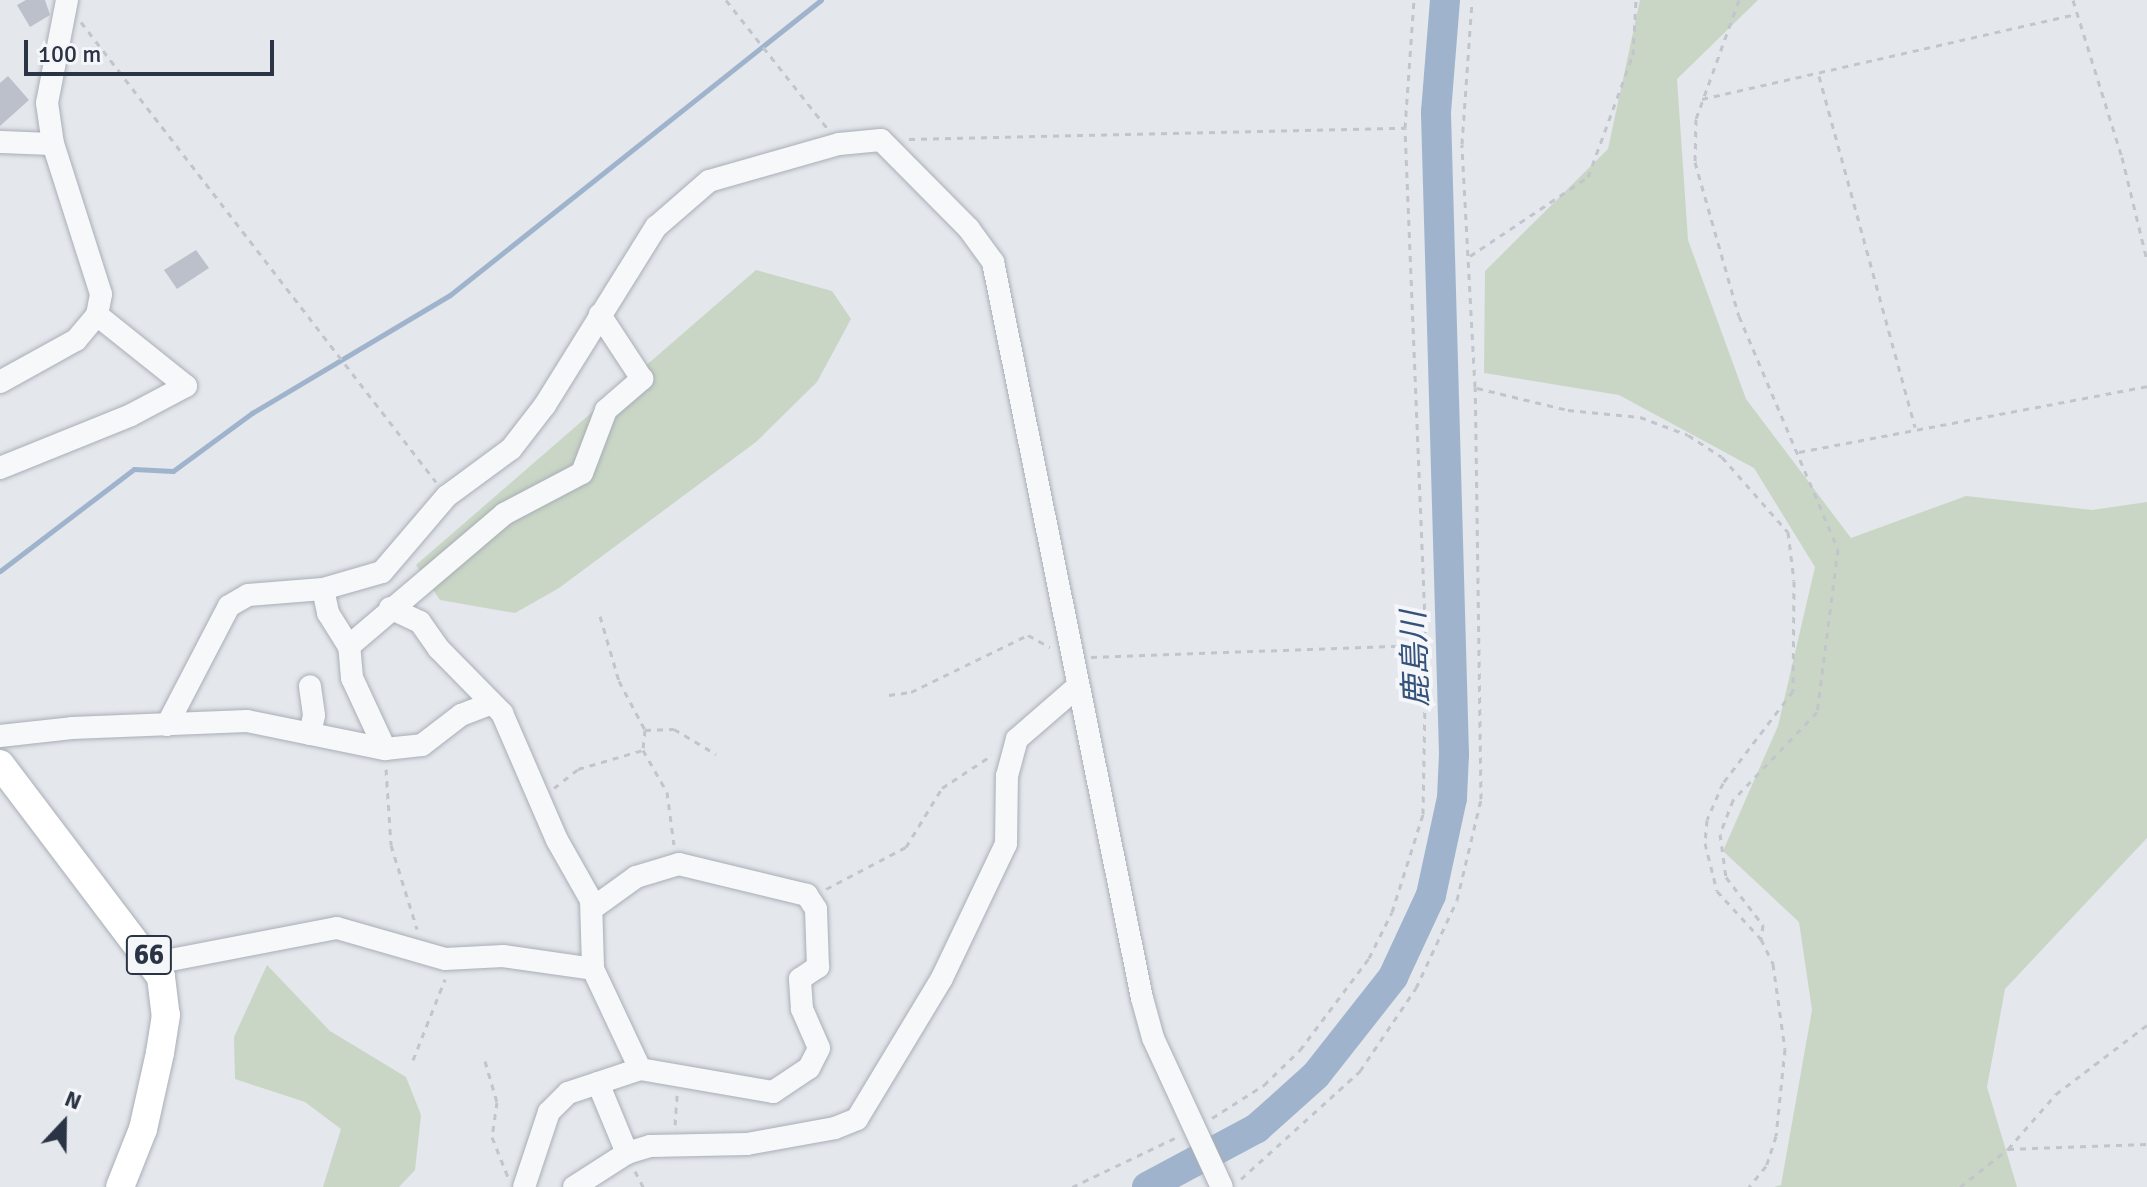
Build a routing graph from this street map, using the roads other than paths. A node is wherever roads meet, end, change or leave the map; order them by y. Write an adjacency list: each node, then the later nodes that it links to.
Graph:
1 (67, 5): 3 (street)
2 (0, 142): 3 (street)
3 (53, 144): 4 (street)
4 (97, 315): 6 (street); 7 (street)
5 (600, 315): 8 (street); 9 (street); 12 (street)
6 (0, 382)
7 (0, 468)
8 (323, 589): 10 (street); 14 (street)
9 (390, 608): 10 (street); 13 (street)
10 (349, 646): 17 (street)
11 (310, 686): 15 (street)
12 (1077, 687): 24 (street); 28 (street)
13 (489, 704): 17 (street); 19 (street)
14 (167, 725): 15 (street); 16 (street)
15 (310, 734): 17 (street)
16 (0, 736)
17 (385, 749)
18 (0, 764): 20 (main road, 66)
19 (593, 908): 21 (street); 22 (street)
20 (155, 963): 21 (street); 26 (main road, 66)
21 (593, 969): 22 (street)
22 (640, 1069): 23 (street)
23 (598, 1083): 24 (street); 25 (street)
24 (627, 1153): 27 (street)
25 (518, 1184)
26 (120, 1187)
27 (574, 1187)
28 (1222, 1187)

